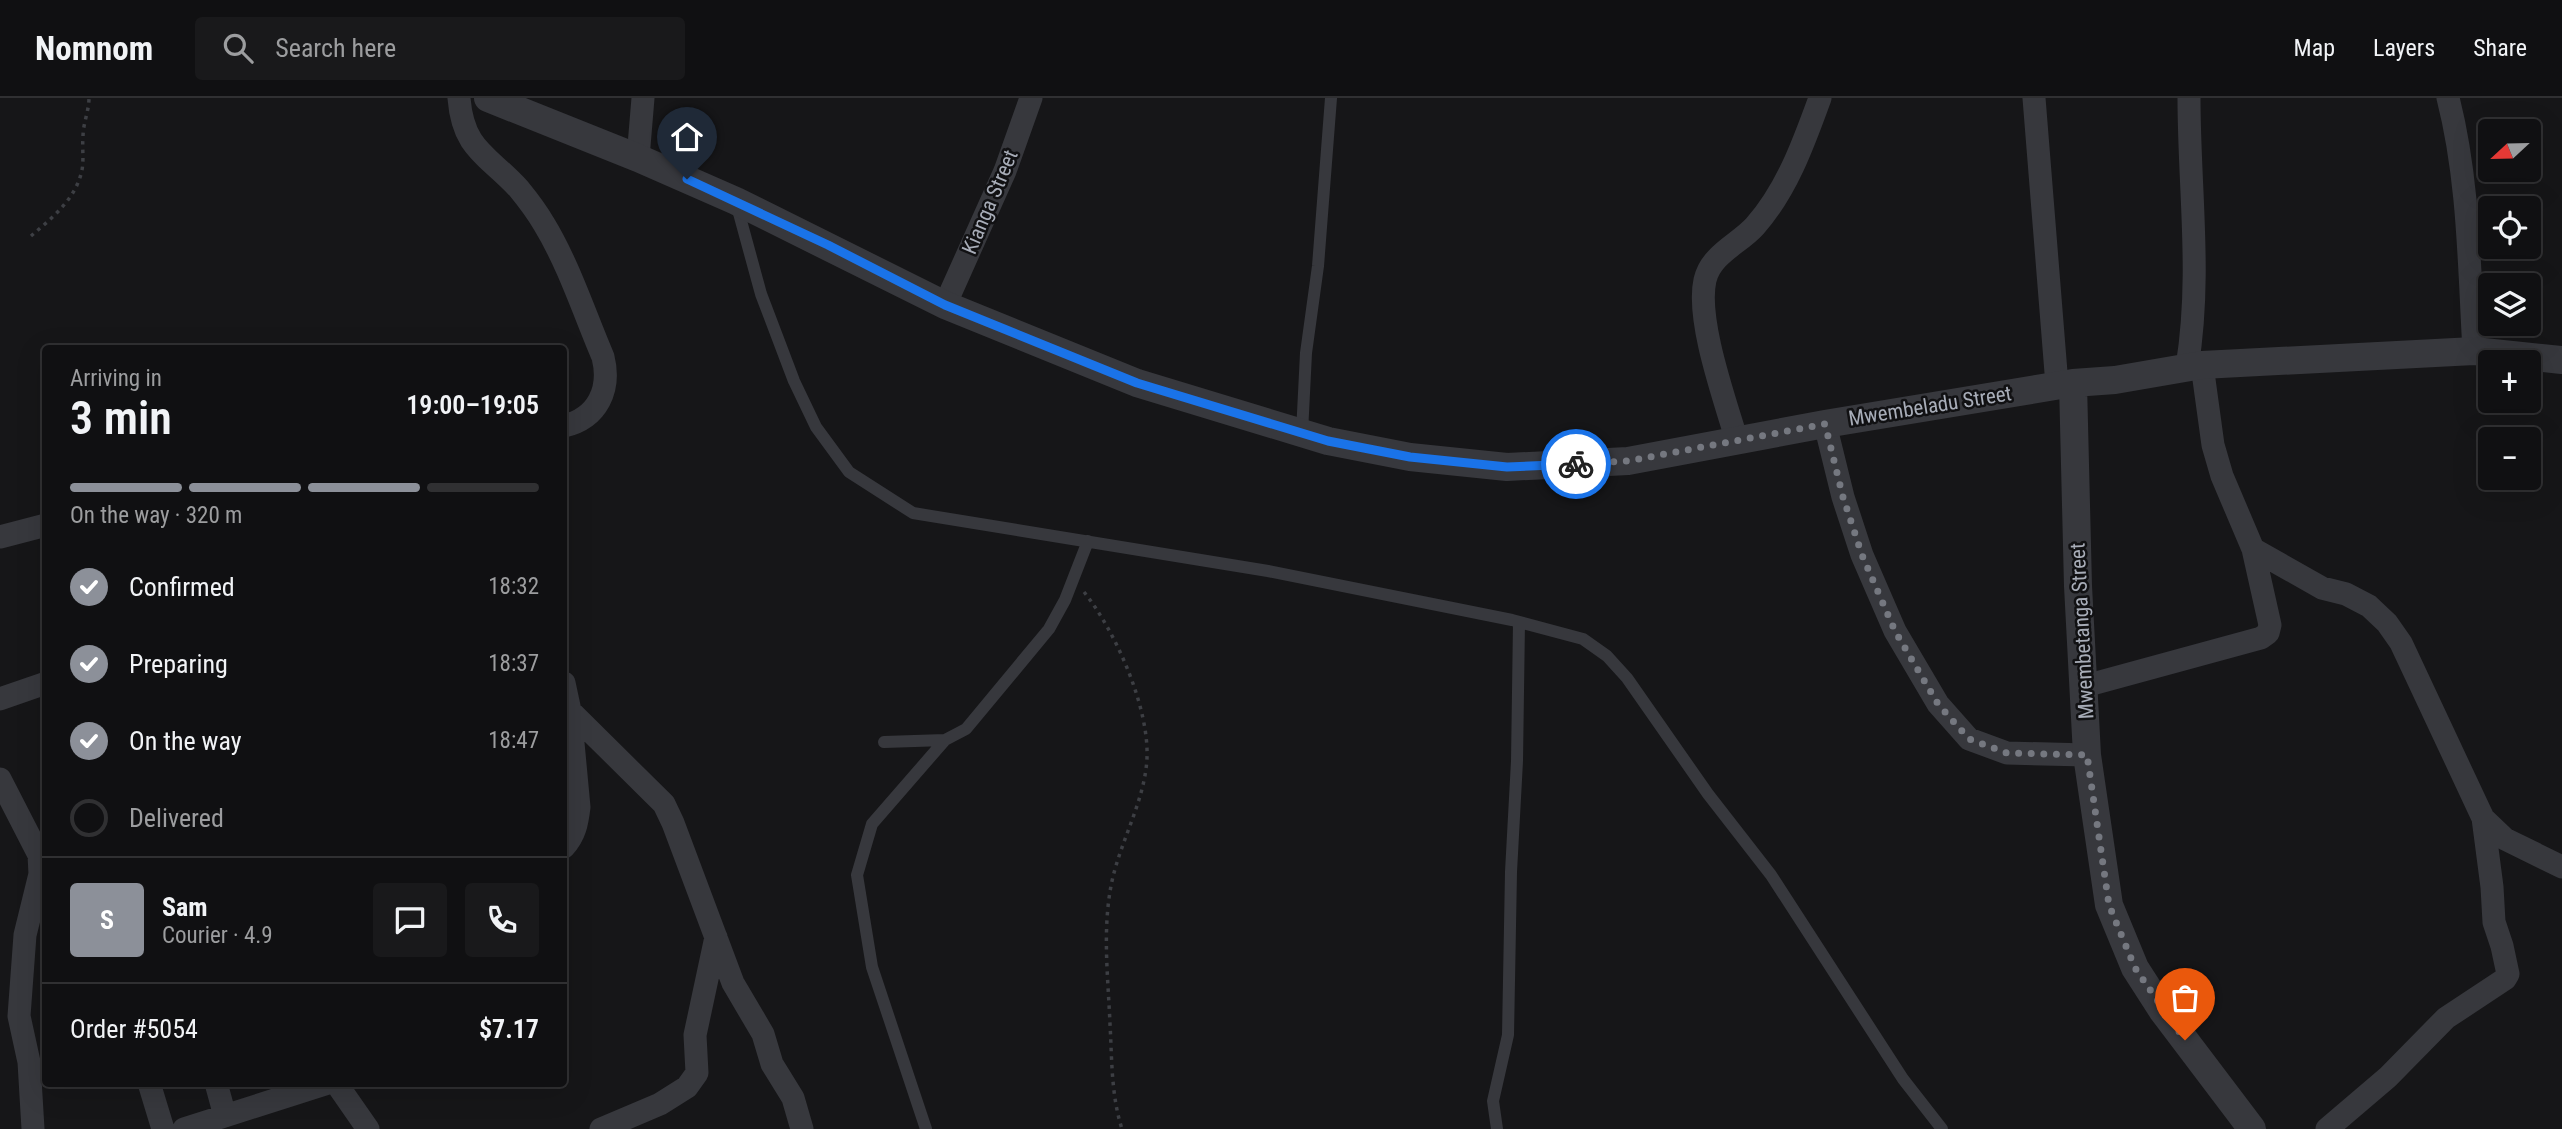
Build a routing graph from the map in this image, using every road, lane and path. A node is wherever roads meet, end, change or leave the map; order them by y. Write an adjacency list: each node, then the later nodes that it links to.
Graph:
1 (89, 98): 13 (path)
2 (459, 98): 19 (street)
3 (488, 98): 11 (street, Mwembeladu Street)
4 (643, 98): 11 (street)
5 (1031, 98): 14 (street, Kianga Street)
6 (1331, 98): 21 (lane)
7 (1820, 98): 22 (street)
8 (2034, 98): 18 (street)
9 (2189, 98): 17 (street)
10 (2448, 98): 15 (street)
11 (638, 158): 12 (street, Mwembeladu Street)
12 (736, 201): 14 (street, Mwembeladu Street); 25 (lane)
13 (32, 236)
14 (945, 305): 21 (street, Mwembeladu Street)
15 (2474, 351): 16 (street, Mwembeladu Street); 17 (street, Mwembeladu Street)
16 (2562, 360)
17 (2195, 366): 18 (street, Mwembeladu Street); 26 (street)
18 (2065, 384): 20 (street, Mwembeladu Street); 30 (street, Mwembetanga Street)
19 (567, 424)
20 (1825, 424): 22 (street, Mwembeladu Street); 36 (street)
21 (1302, 433): 22 (street, Mwembeladu Street)
22 (1737, 441)
23 (42, 527): 24 (street)
24 (0, 537)
25 (1088, 541): 27 (lane); 28 (lane)
26 (2253, 549): 30 (street); 38 (street)
27 (1073, 579): 34 (lane); 56 (path)
28 (1519, 622): 57 (lane); 58 (lane)
29 (42, 684): 32 (street)
30 (2085, 687): 36 (street, Mwembetanga Street)
31 (567, 697): 33 (street)
32 (0, 699)
33 (570, 711): 39 (street); 41 (street)
34 (945, 740): 35 (lane); 55 (lane)
35 (884, 742)
36 (2087, 755): 59 (street, Mwembetanga Street)
37 (2, 792): 43 (street)
38 (2483, 818): 40 (street); 60 (street)
39 (567, 844)
40 (2562, 867)
41 (716, 937): 53 (street); 54 (street)
42 (0, 986): 43 (street)
43 (19, 1016): 49 (street)
44 (150, 1087): 50 (street)
45 (217, 1087): 48 (street)
46 (316, 1087): 48 (street)
47 (339, 1087): 52 (street)
48 (225, 1116): 51 (street)
49 (33, 1129)
50 (163, 1129)
51 (184, 1129)
52 (368, 1129)
53 (601, 1129)
54 (802, 1129)
55 (926, 1129)
56 (1122, 1129)
57 (1497, 1129)
58 (1942, 1129)
59 (2252, 1129)
60 (2326, 1129)

